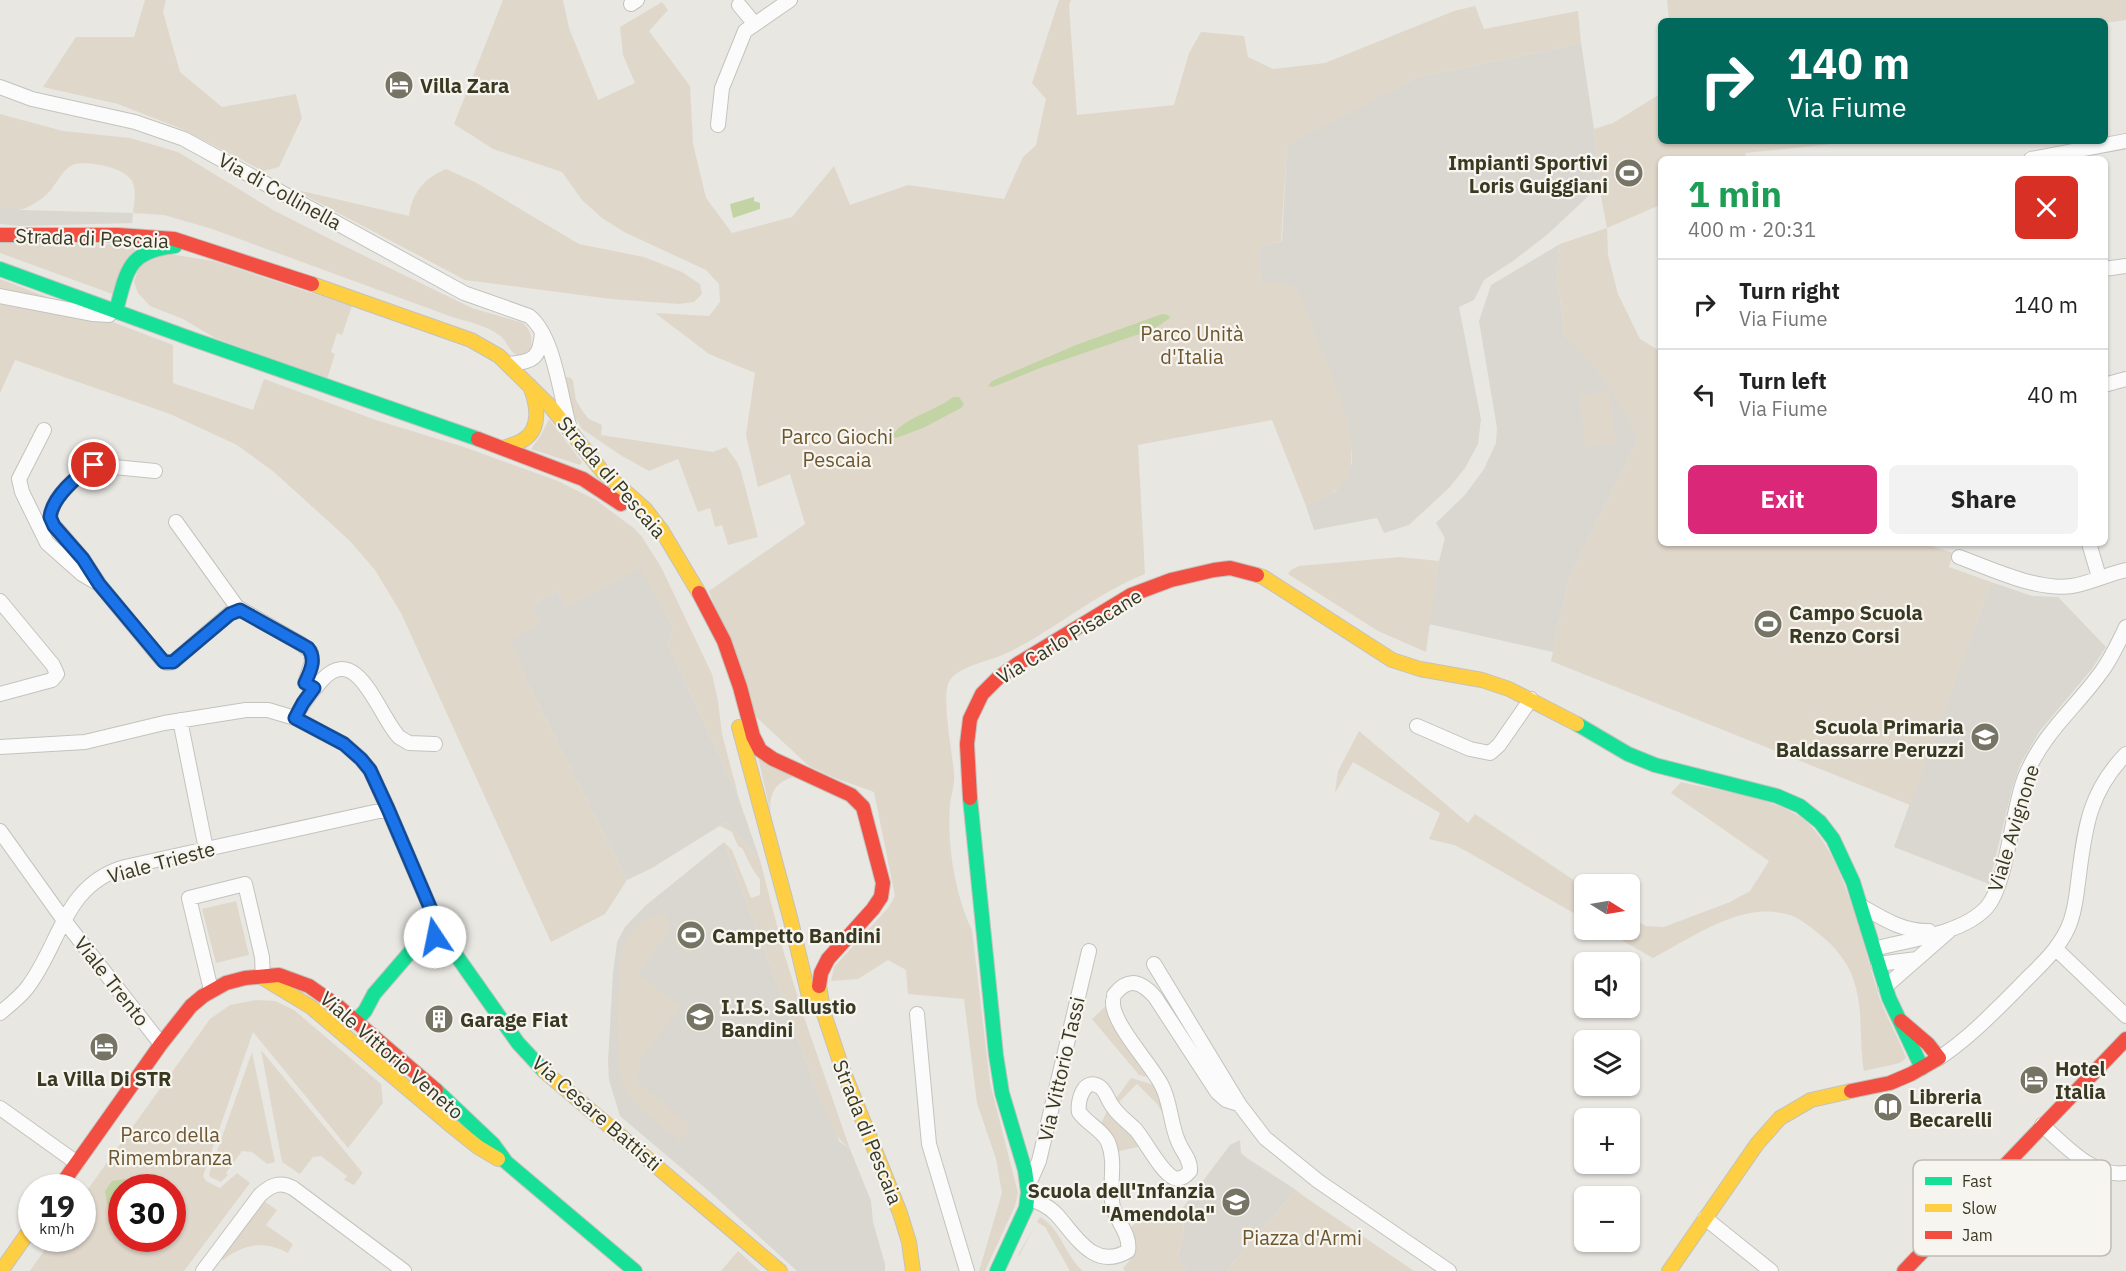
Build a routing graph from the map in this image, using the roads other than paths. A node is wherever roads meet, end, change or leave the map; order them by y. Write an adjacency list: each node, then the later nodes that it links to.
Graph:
1 (790, 0): 3 (street)
2 (739, 5): 3 (street)
3 (754, 23): 5 (street)
4 (0, 87): 16 (street, Via di Collinella)
5 (718, 125)
6 (2126, 141): 7 (street)
7 (2048, 156)
8 (0, 235): 9 (street, Strada di Pescaia)
9 (190, 243): 10 (street); 18 (street, Strada di Pescaia)
10 (134, 259): 15 (street); 17 (street)
11 (2126, 266): 12 (street)
12 (2108, 268)
13 (0, 269): 15 (street, Strada di Pescaia)
14 (0, 296): 15 (street)
15 (116, 311): 17 (street, Strada di Pescaia)
16 (542, 333): 18 (street); 19 (street, Via di Collinella)
17 (192, 339): 27 (street, Strada di Pescaia)
18 (509, 364): 21 (street, Strada di Pescaia)
19 (557, 377): 23 (street, Via di Collinella); 25 (street, Via di Collinella)
20 (2126, 379): 22 (street)
21 (529, 383): 23 (street, Strada di Pescaia); 26 (street)
22 (2108, 384)
23 (550, 405): 25 (street, Strada di Pescaia); 26 (street)
24 (44, 430): 34 (street)
25 (571, 430): 94 (street, Strada di Pescaia)
26 (525, 439): 27 (street)
27 (504, 448): 93 (street, Strada di Pescaia)
28 (155, 471): 34 (street)
29 (176, 522): 36 (street)
30 (2090, 546): 33 (street)
31 (1959, 557): 33 (street)
32 (2126, 570): 33 (street)
33 (2099, 577)
34 (99, 584): 36 (street)
35 (0, 601): 39 (street)
36 (240, 610): 38 (street)
37 (2126, 627): 52 (street, Viale Avignone)
38 (310, 686): 41 (street); 44 (street)
39 (0, 694)
40 (1531, 699): 43 (street); 50 (street, Via Carlo Pisacane); 84 (street, Via Carlo Pisacane)
41 (292, 716): 42 (street); 47 (street)
42 (180, 720): 45 (street); 49 (street)
43 (1417, 726)
44 (435, 744)
45 (0, 747)
46 (2126, 754): 55 (street)
47 (388, 809): 49 (street, Viale Trieste); 53 (street)
48 (0, 831): 51 (street, Viale Trento)
49 (206, 849): 51 (street, Viale Trieste)
50 (1861, 906): 52 (street, Viale Avignone); 54 (street, Via Carlo Pisacane)
51 (63, 919): 65 (street, Viale Trieste); 71 (street, Viale Trento)
52 (1952, 929): 54 (street, Viale Avignone); 57 (street, Viale Avignone)
53 (435, 937): 63 (street); 92 (street, Via Cesare Battisti)
54 (1874, 949): 59 (street, Via Carlo Pisacane)
55 (2056, 949): 68 (street); 72 (street)
56 (1089, 951): 84 (street, Via Vittorio Tassi)
57 (1917, 959): 59 (street); 61 (street, Viale Avignone)
58 (1154, 964): 74 (street)
59 (1878, 964): 61 (street, Via Carlo Pisacane)
60 (263, 978): 62 (street, Viale Vittorio Veneto); 62 (street); 64 (street, Viale Vittorio Veneto); 69 (street); 79 (street, Viale Vittorio Veneto)
61 (1885, 987): 67 (street, Via Carlo Pisacane)
62 (211, 990): 71 (street, Viale Vittorio Veneto)
63 (374, 994): 64 (street); 69 (street)
64 (339, 1007): 69 (street, Viale Vittorio Veneto)
65 (0, 1013)
66 (917, 1014): 95 (street)
67 (1896, 1016): 72 (street, Via Carlo Pisacane); 73 (street, Via Carlo Pisacane)
68 (2126, 1016)
69 (355, 1022): 79 (street, Viale Vittorio Veneto)
70 (2126, 1039): 76 (street)
71 (160, 1044): 80 (street, Viale Vittorio Veneto)
72 (1939, 1058): 73 (street)
73 (1922, 1068): 85 (street)
74 (1239, 1104): 84 (street); 97 (street)
75 (0, 1108): 80 (street)
76 (2042, 1125): 77 (street); 78 (street)
77 (2009, 1160)
78 (2087, 1160)
79 (506, 1162): 91 (street, Viale Vittorio Veneto)
80 (77, 1163): 82 (street, Viale Vittorio Veneto)
81 (2126, 1173): 83 (street)
82 (69, 1174)
83 (2111, 1174)
84 (1028, 1192): 96 (street)
85 (1706, 1218): 98 (street); 99 (street)
86 (18, 1247): 88 (street)
87 (1918, 1256): 100 (street)
88 (1, 1271)
89 (203, 1271): 90 (street)
90 (404, 1271)
91 (635, 1271)
92 (780, 1271)
93 (902, 1271)
94 (913, 1271)
95 (967, 1271)
96 (997, 1271)
97 (1449, 1271)
98 (1668, 1271)
99 (1771, 1271)
100 (1904, 1271)

